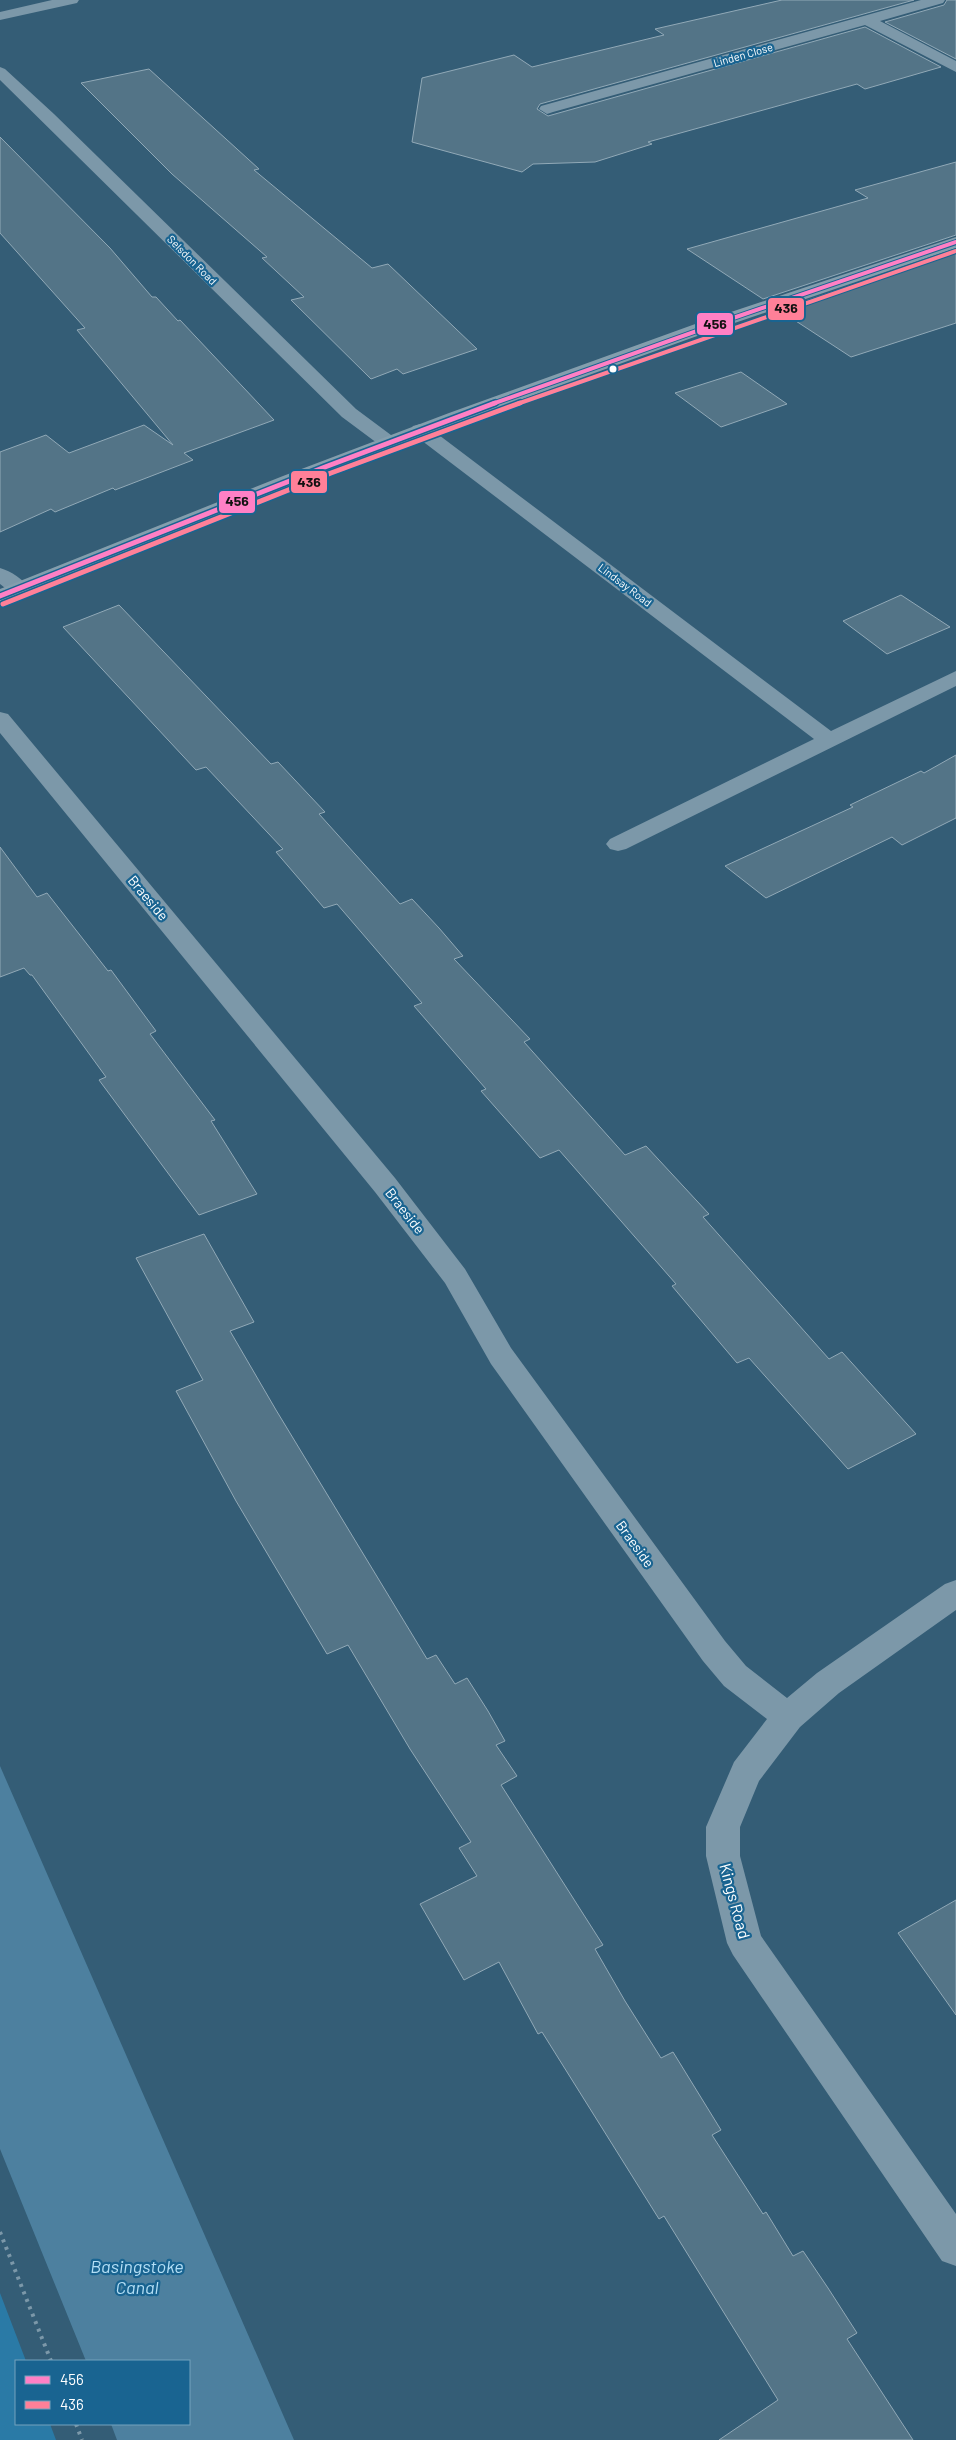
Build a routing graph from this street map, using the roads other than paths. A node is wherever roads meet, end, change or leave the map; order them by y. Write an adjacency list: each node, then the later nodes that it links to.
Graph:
1 (72, 0): 3 (street)
2 (938, 0): 4 (street, Linden Close)
3 (0, 16)
4 (867, 20): 5 (street); 7 (street, Linden Close)
5 (956, 67)
6 (0, 72): 10 (street, Selsdon Road)
7 (547, 109)
8 (956, 242): 9 (street)
9 (420, 430): 10 (street); 16 (street, Lindsay Road)
10 (388, 442): 12 (street)
11 (0, 574): 12 (street)
12 (20, 589): 13 (street)
13 (0, 596)
14 (956, 678): 16 (street)
15 (0, 719): 19 (street, Braeside)
16 (830, 740): 17 (street)
17 (618, 844)
18 (956, 1592): 19 (street, Kings Road)
19 (788, 1717): 20 (street, Kings Road)
20 (956, 2247)

